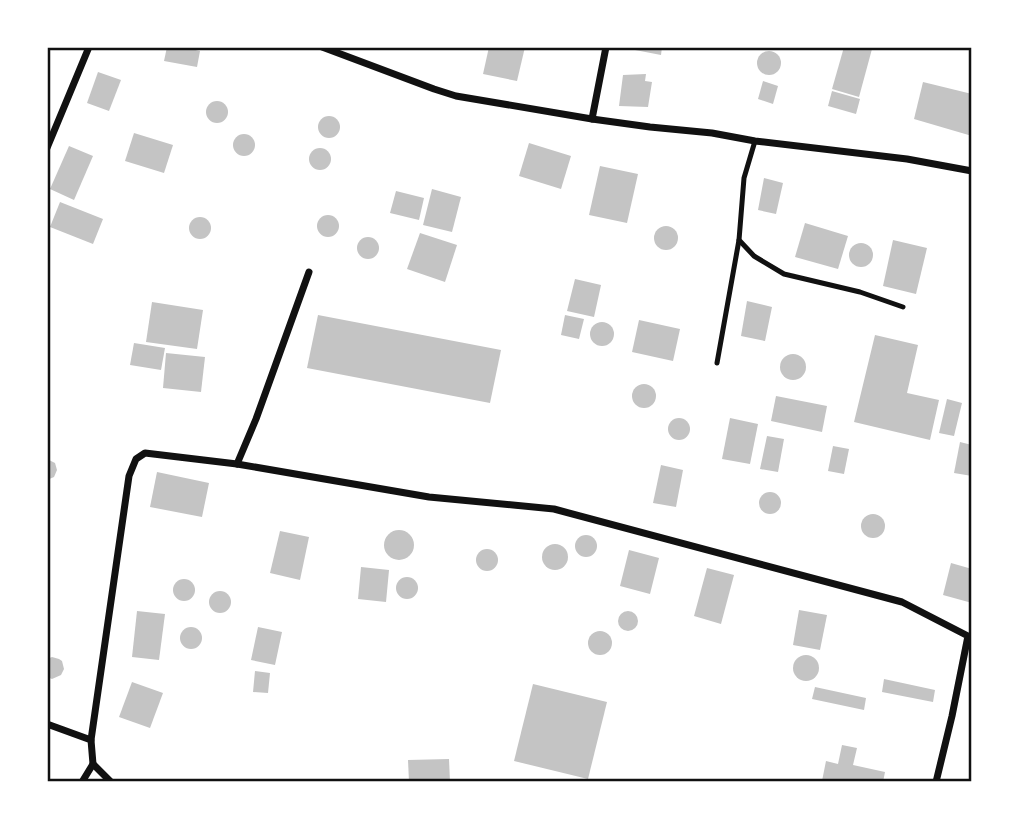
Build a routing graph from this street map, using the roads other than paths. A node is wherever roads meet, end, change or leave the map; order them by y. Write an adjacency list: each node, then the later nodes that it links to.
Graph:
1 (89, 47): 6 (street)
2 (322, 47): 4 (street)
3 (606, 47): 4 (street)
4 (592, 119): 5 (street)
5 (755, 141): 7 (street); 8 (lane)
6 (47, 148)
7 (972, 172)
8 (739, 240): 10 (lane); 11 (lane)
9 (309, 272): 12 (street)
10 (903, 307)
11 (717, 363)
12 (237, 464): 14 (street); 18 (street)
13 (47, 724): 14 (street)
14 (91, 740): 15 (street)
15 (93, 764): 16 (street); 17 (street)
16 (82, 782)
17 (111, 782)
18 (936, 782)

